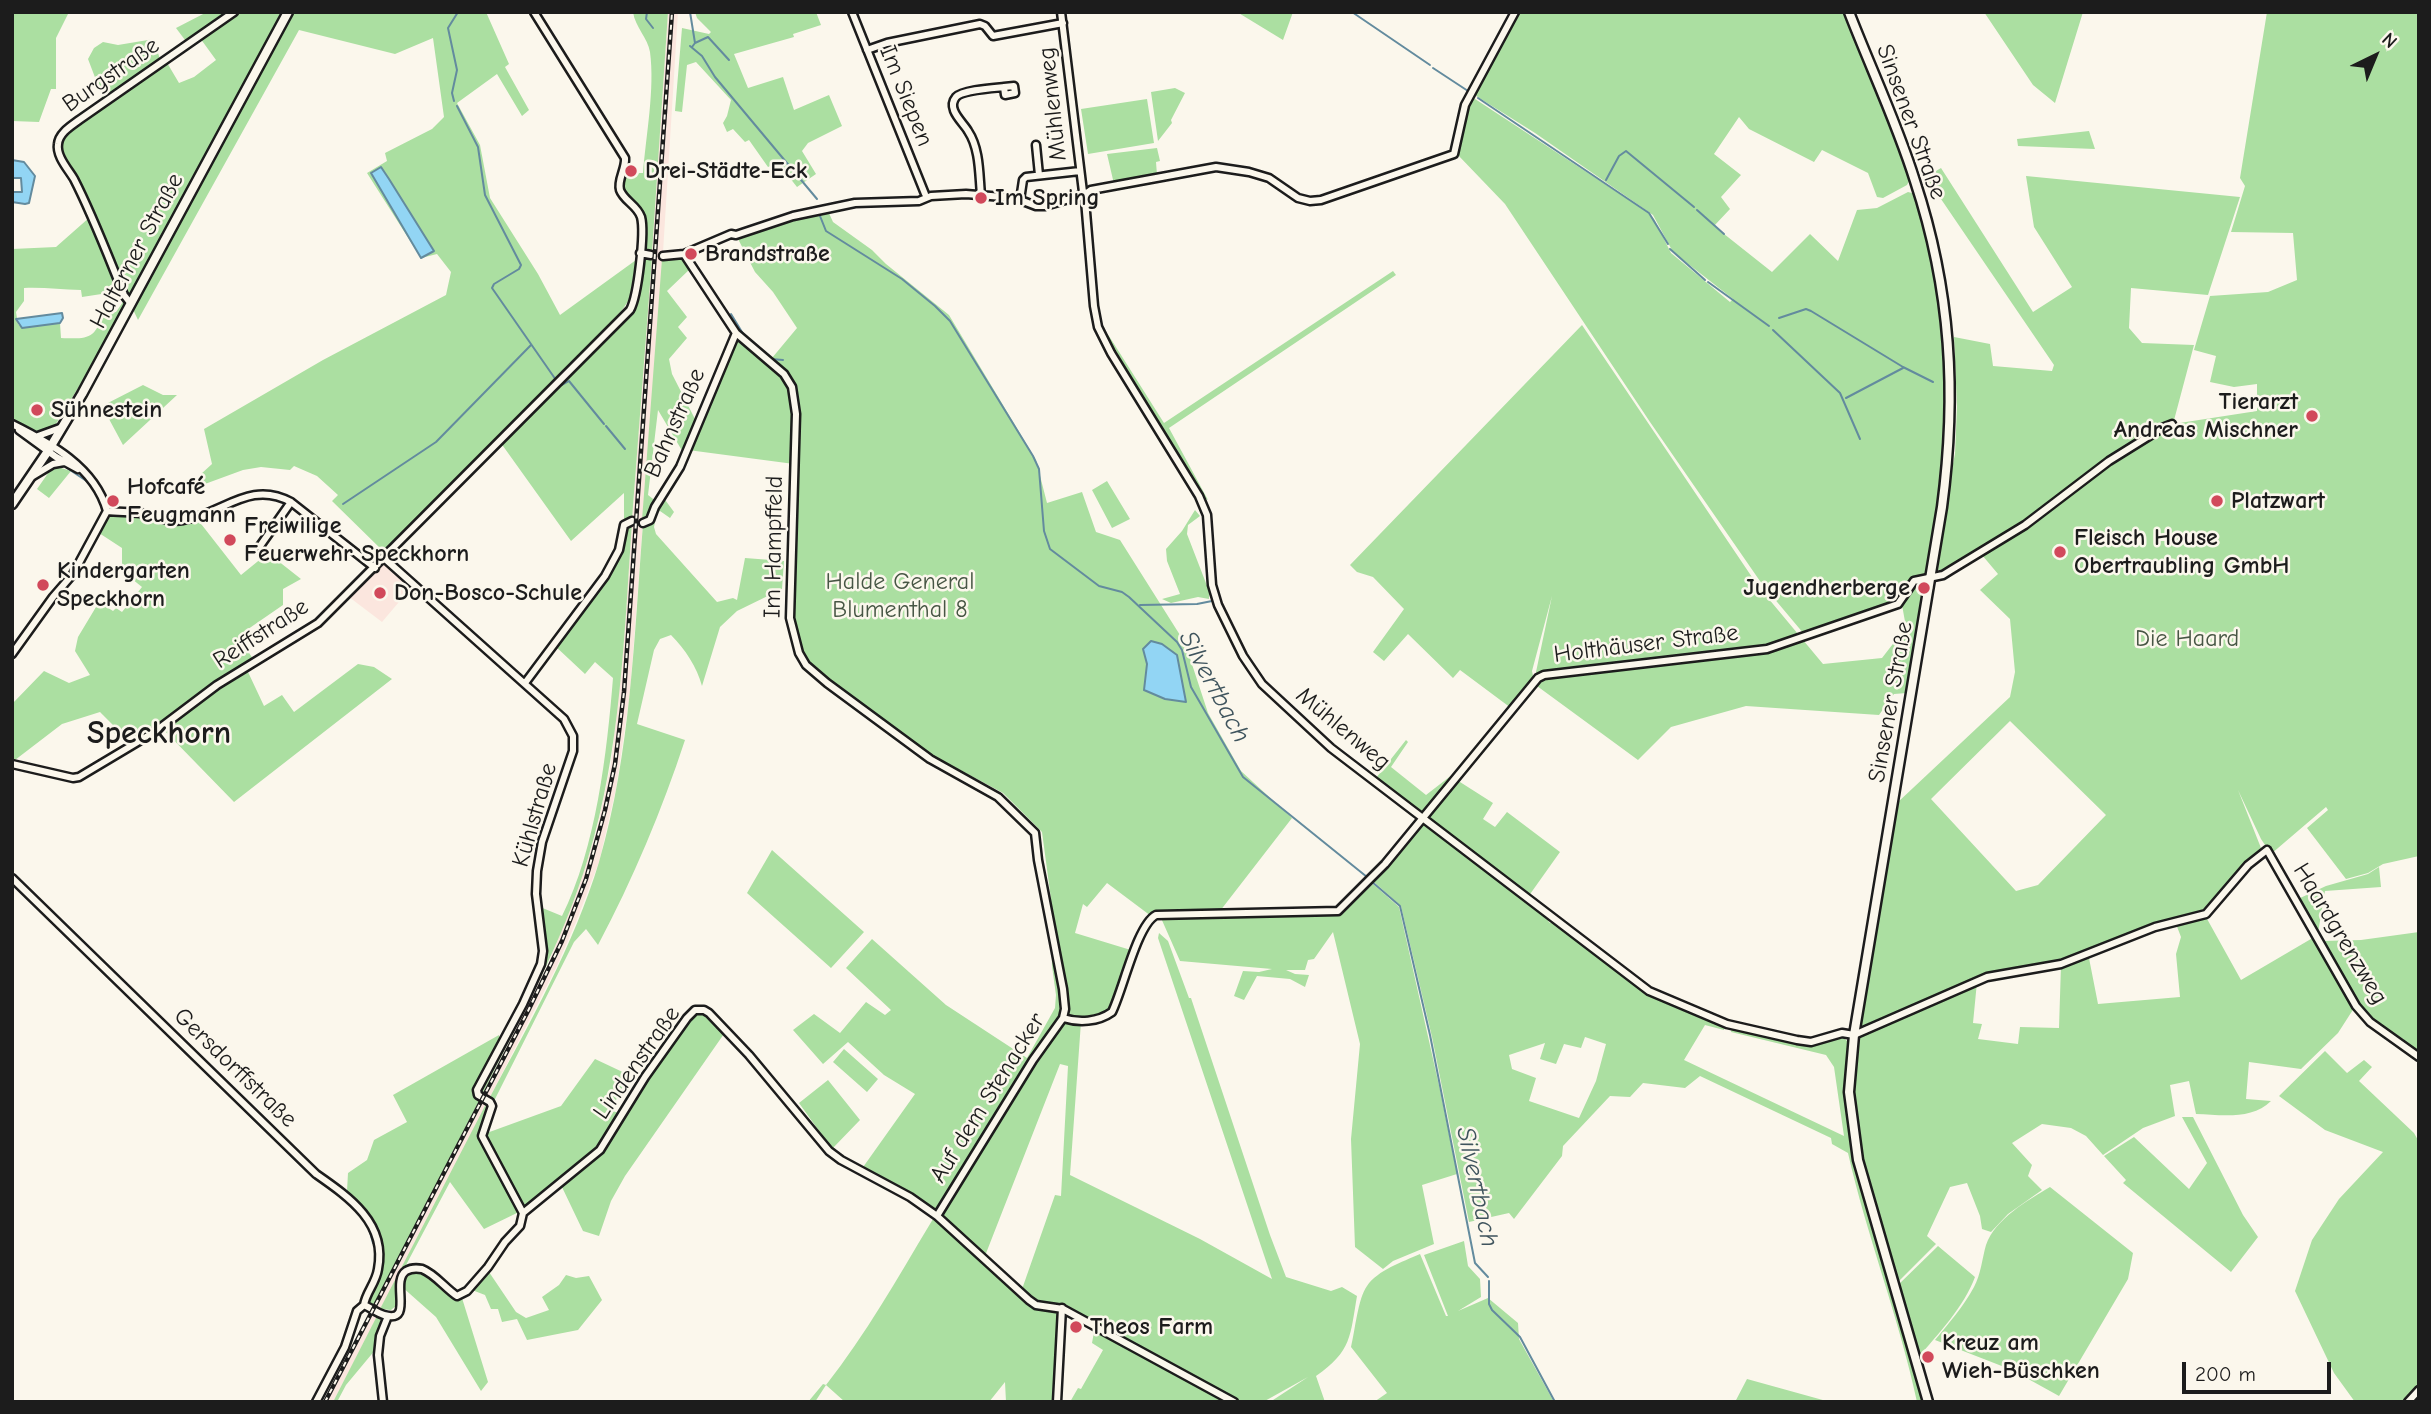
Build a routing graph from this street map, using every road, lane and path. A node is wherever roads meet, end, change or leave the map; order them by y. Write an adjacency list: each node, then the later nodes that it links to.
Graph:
1 (234, 12): 22 (street, Burgstraße)
2 (288, 12): 22 (main road, Halterner Straße)
3 (534, 12): 18 (street, Reiffstraße)
4 (852, 12): 9 (street, Im Siepen)
5 (1061, 12): 8 (street, Mühlenweg)
6 (1515, 12): 15 (street)
7 (1849, 12): 40 (main road, Sinsener Straße)
8 (1063, 23): 9 (street); 12 (street, Mühlenweg)
9 (867, 50): 16 (street, Im Siepen)
10 (1004, 87): 14 (street)
11 (1035, 145): 13 (street)
12 (1080, 171): 13 (street); 15 (street, Mühlenweg)
13 (1039, 175): 17 (street)
14 (981, 195): 16 (street); 17 (street)
15 (1083, 195): 17 (street); 44 (street, Mühlenweg)
16 (926, 196): 19 (street)
17 (1020, 200)
18 (640, 253): 20 (street); 38 (street, Reiffstraße)
19 (684, 254): 21 (street); 23 (street)
20 (651, 255)
21 (663, 256)
22 (131, 304): 26 (main road, Halterner Straße)
23 (736, 333): 36 (street, Bahnstraße); 45 (street, Im Hampffeld)
24 (12, 424): 27 (street); 28 (street)
25 (2172, 424): 40 (street, Holthäuser Straße)
26 (62, 428): 27 (street); 28 (main road, Halterner Straße)
27 (36, 436): 28 (street)
28 (50, 448): 29 (street); 30 (street); 31 (main road, Halterner Straße)
29 (64, 462): 30 (street); 31 (street)
30 (82, 471): 34 (street)
31 (31, 477): 33 (main road, Halterner Straße)
32 (291, 502): 34 (street); 37 (street); 39 (street)
33 (12, 504)
34 (107, 511): 41 (street)
35 (632, 521): 42 (street)
36 (643, 523)
37 (261, 546)
38 (384, 558): 39 (street, Reiffstraße); 42 (street, Kühlstraße)
39 (375, 568): 43 (street, Reiffstraße)
40 (1931, 578): 44 (street, Holthäuser Straße); 49 (main road, Sinsener Straße)
41 (12, 654)
42 (525, 683): 51 (street, Kühlstraße)
43 (12, 764)
44 (1424, 818): 48 (street, Holthäuser Straße); 49 (street, Mühlenweg)
45 (1035, 833): 48 (street, Auf dem Stenacker)
46 (2267, 850): 49 (street, Mühlenweg); 50 (street, Haardgrenzweg)
47 (12, 878): 53 (street, Gersdorffstraße)
48 (1063, 1018): 52 (street, Auf dem Stenacker)
49 (1854, 1035): 61 (main road, Sinsener Straße)
50 (2419, 1057)
51 (523, 1213): 52 (street, Lindenstraße); 55 (street, Lindenstraße)
52 (937, 1216): 54 (street, Lindenstraße)
53 (365, 1305): 55 (street); 57 (street, Gersdorffstraße)
54 (1062, 1308): 59 (street); 60 (street, Lindenstraße)
55 (388, 1316): 58 (street)
56 (2419, 1390): 62 (street)
57 (316, 1402)
58 (383, 1402)
59 (1057, 1402)
60 (1234, 1402)
61 (1928, 1402)
62 (2408, 1402)

